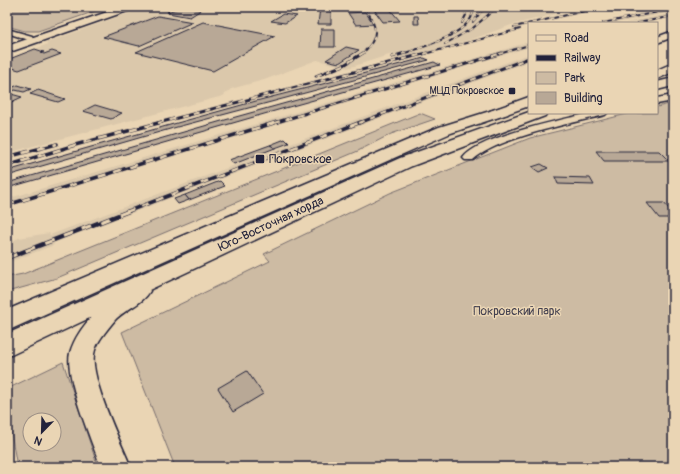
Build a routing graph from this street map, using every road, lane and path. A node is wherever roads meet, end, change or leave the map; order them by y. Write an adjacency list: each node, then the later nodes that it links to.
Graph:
1 (118, 7): 5 (main road)
2 (130, 7): 8 (main road)
3 (7, 31): 5 (street)
4 (673, 34): 6 (main road)
5 (29, 38): 7 (main road)
6 (658, 40)
7 (7, 45)
8 (7, 50)
9 (673, 67): 10 (main road)
10 (658, 74)
11 (673, 82): 12 (main road)
12 (658, 86)
13 (673, 98): 15 (street)
14 (528, 101): 17 (main road)
15 (658, 101)
16 (528, 104): 17 (main road, Юго-Восточная хорда)
17 (495, 114): 20 (main road, Юго-Восточная хорда)
18 (537, 114): 20 (main road, Юго-Восточная хорда)
19 (598, 114): 20 (street)
20 (459, 143): 21 (main road, Юго-Восточная хорда); 22 (main road, Юго-Восточная хорда)
21 (184, 264): 23 (main road, Юго-Восточная хорда); 24 (main road)
22 (7, 321)
23 (7, 346)
24 (116, 467)

